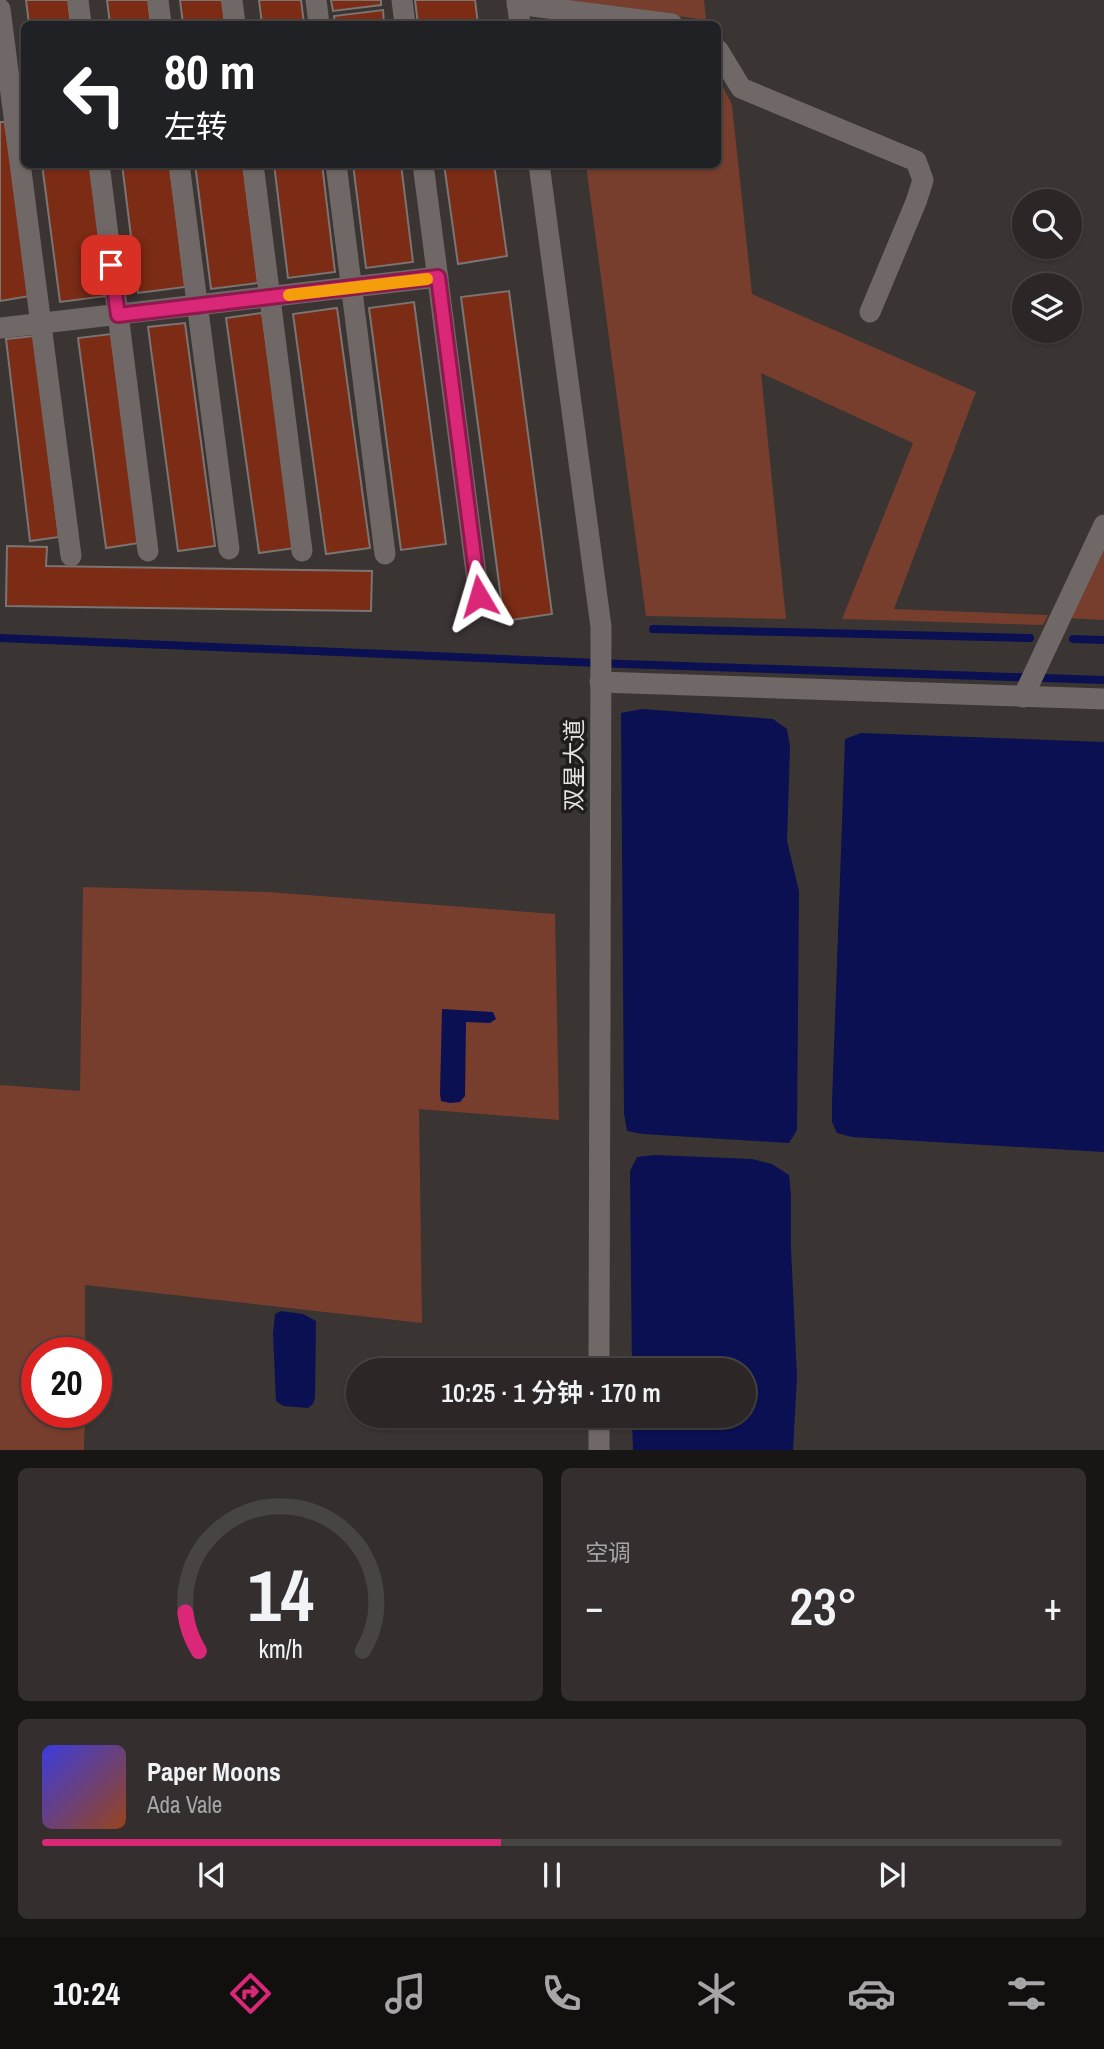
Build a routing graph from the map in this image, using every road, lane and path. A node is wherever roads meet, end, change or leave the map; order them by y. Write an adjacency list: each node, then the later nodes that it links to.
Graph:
1 (78, 0): 8 (street)
2 (158, 0): 9 (street)
3 (232, 0): 10 (street)
4 (316, 0): 11 (street)
5 (402, 0): 12 (street)
6 (0, 9): 27 (street)
7 (518, 10): 13 (street)
8 (81, 21)
9 (161, 21)
10 (235, 21)
11 (319, 21)
12 (405, 21)
13 (639, 21)
14 (721, 55): 25 (street)
15 (100, 168): 26 (street)
16 (180, 168): 24 (street)
17 (254, 168): 23 (street)
18 (337, 168): 22 (street)
19 (424, 168): 21 (street)
20 (540, 168): 36 (street, 双星大道)
21 (438, 277): 22 (street); 35 (street)
22 (352, 287): 23 (street); 33 (street)
23 (270, 297): 24 (street); 32 (street)
24 (197, 305): 26 (street); 30 (street)
25 (870, 312)
26 (118, 315): 27 (street); 31 (street)
27 (41, 324): 28 (street); 34 (street)
28 (0, 328)
29 (1104, 525): 37 (street)
30 (229, 549)
31 (148, 551)
32 (302, 551)
33 (385, 554)
34 (71, 556)
35 (479, 596)
36 (600, 679): 37 (street); 39 (street, 双星大道)
37 (1023, 697): 38 (street)
38 (1104, 699)
39 (599, 1358)
40 (599, 1428): 41 (street)
41 (599, 1450)

